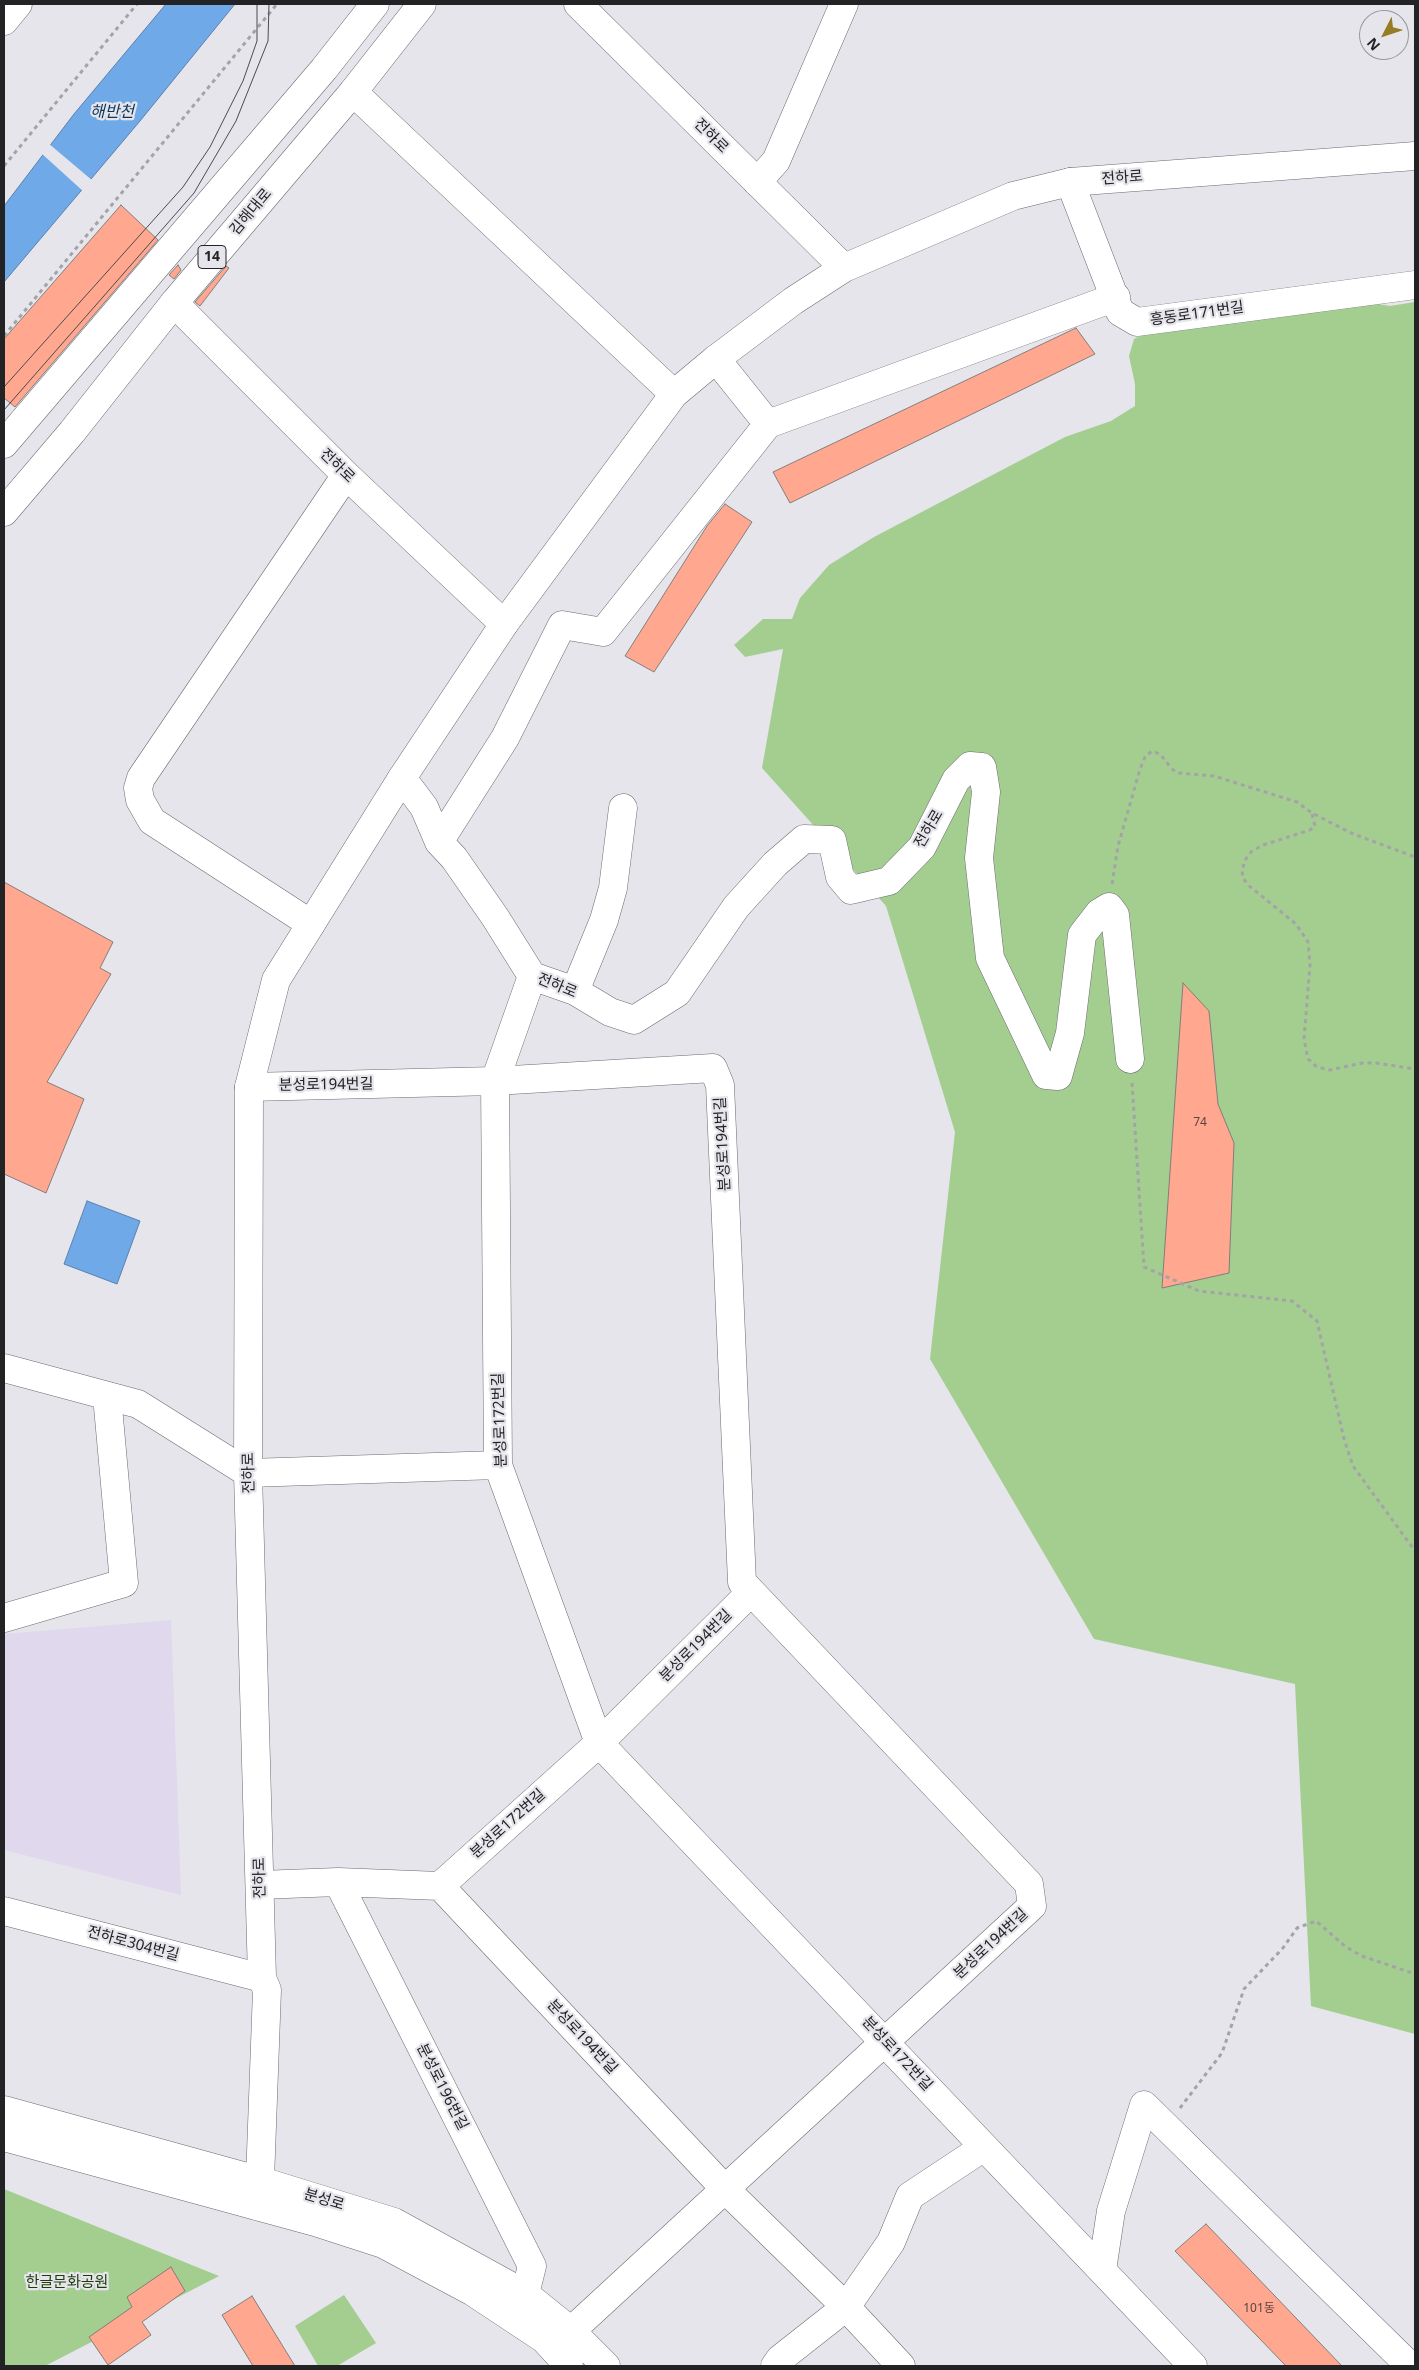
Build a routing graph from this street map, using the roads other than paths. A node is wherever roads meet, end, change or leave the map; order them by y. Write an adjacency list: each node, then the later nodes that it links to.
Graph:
1 (18, 4): 6 (street)
2 (375, 4): 18 (street)
3 (422, 4): 7 (street, 김해대로 / 14)
4 (578, 4): 9 (street, 전하로)
5 (844, 4): 9 (street)
6 (4, 21)
7 (353, 92): 14 (street, 김해대로 / 14); 16 (street)
8 (1415, 156): 10 (street, 전하로)
9 (757, 182): 11 (street, 전하로)
10 (1070, 182): 11 (street, 전하로); 13 (street, 흥동로171번길)
11 (844, 268): 15 (street, 전하로)
12 (1415, 285): 13 (street, 흥동로171번길)
13 (1116, 296): 17 (street)
14 (174, 303): 19 (street, 전하로); 20 (street, 김해대로 / 14)
15 (716, 358): 16 (street, 전하로); 17 (street)
16 (674, 394): 21 (street, 전하로)
17 (768, 424): 24 (street)
18 (4, 444)
19 (346, 475): 21 (street, 전하로); 25 (street)
20 (4, 512)
21 (504, 624): 22 (street, 전하로)
22 (402, 778): 24 (street, 전하로); 25 (street, 전하로)
23 (623, 808): 27 (street)
24 (440, 842): 26 (street, 전하로)
25 (311, 924): 30 (street, 전하로)
26 (532, 976): 27 (street, 전하로); 29 (street, 분성로172번길)
27 (575, 991): 28 (street, 전하로)
28 (1130, 1059)
29 (495, 1081): 30 (street, 분성로194번길); 33 (street, 분성로172번길); 35 (street, 분성로194번길)
30 (249, 1087): 34 (street, 전하로)
31 (4, 1368): 32 (street)
32 (106, 1396): 34 (street); 36 (street)
33 (498, 1465): 34 (street); 37 (street, 분성로172번길)
34 (248, 1473): 39 (street, 전하로)
35 (751, 1592): 37 (street, 분성로194번길); 43 (street, 분성로194번길)
36 (4, 1618)
37 (598, 1743): 40 (street, 분성로172번길); 43 (street, 분성로172번길)
38 (338, 1882): 39 (street); 40 (street); 50 (street, 분성로196번길)
39 (260, 1885): 42 (street, 전하로)
40 (440, 1886): 47 (street, 분성로194번길)
41 (4, 1911): 42 (street, 전하로304번길)
42 (262, 1978): 48 (street, 전하로)
43 (885, 2041): 46 (street, 분성로172번길); 47 (street, 분성로194번길)
44 (4, 2110): 48 (street, 분성로)
45 (4, 2137): 48 (street, 분성로)
46 (984, 2147): 49 (street, 분성로172번길); 51 (street)
47 (724, 2188): 51 (street); 52 (street, 분성로194번길)
48 (260, 2194): 50 (street, 분성로); 53 (street, 분성로)
49 (1102, 2270): 57 (street, 분성로172번길); 58 (street)
50 (525, 2294): 52 (street, 분성로)
51 (846, 2307): 55 (street); 56 (street)
52 (571, 2331): 54 (street, 분성로)
53 (569, 2366)
54 (606, 2366)
55 (775, 2366)
56 (901, 2366)
57 (1193, 2366)
58 (1410, 2366)

